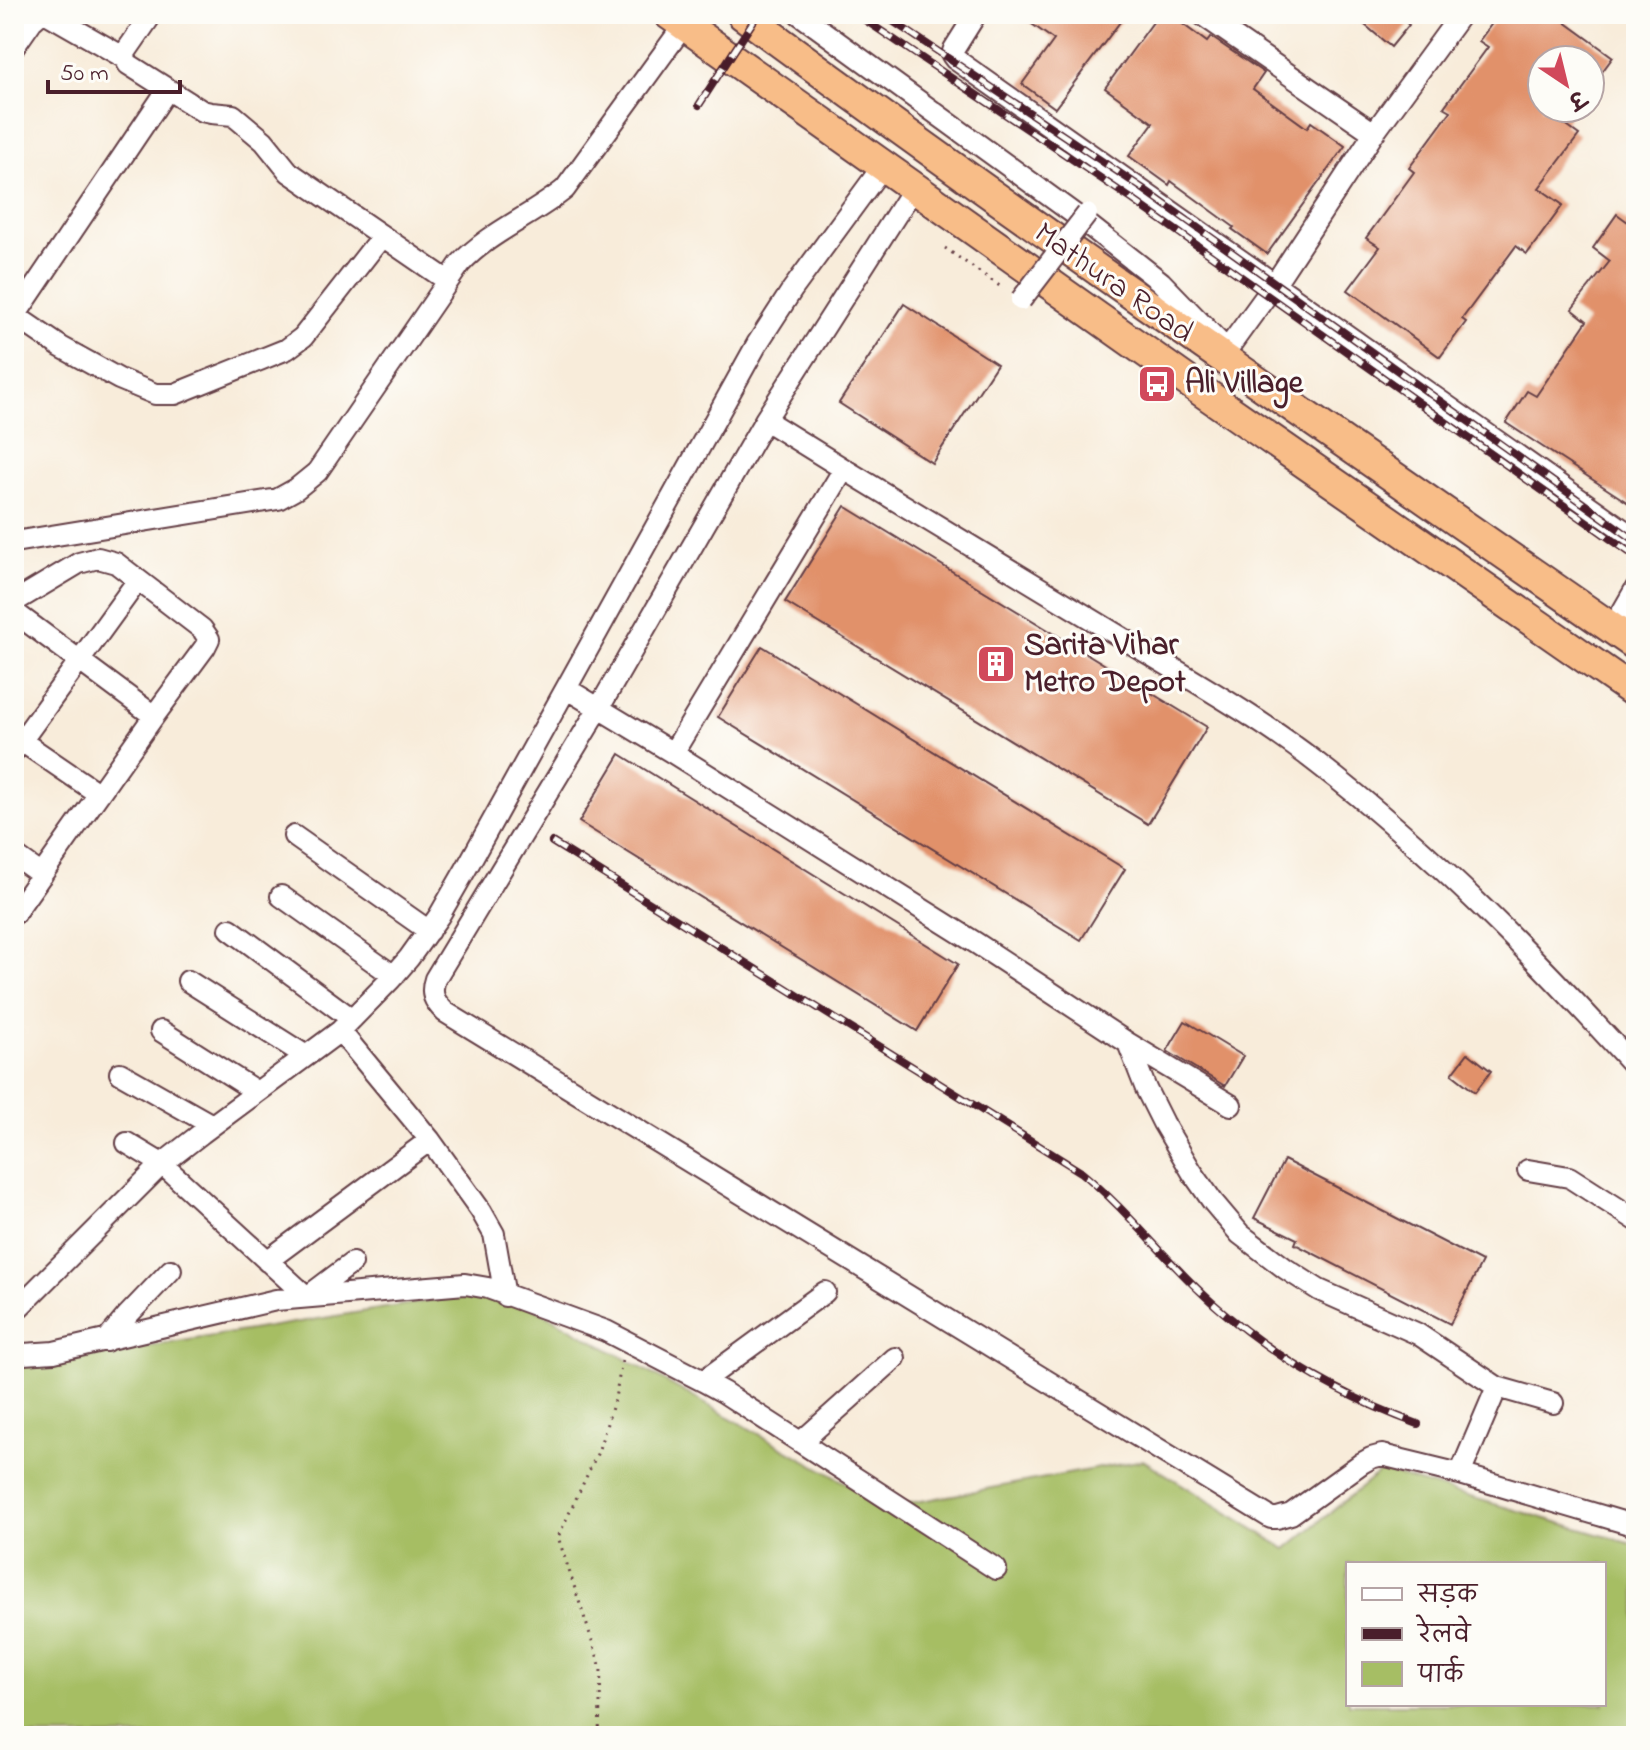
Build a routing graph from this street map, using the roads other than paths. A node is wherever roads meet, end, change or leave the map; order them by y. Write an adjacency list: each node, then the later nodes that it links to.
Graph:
1 (40, 14): 10 (street)
2 (48, 14): 11 (street)
3 (152, 14): 11 (street)
4 (742, 14): 22 (highway, Mathura Road)
5 (799, 14): 22 (street)
6 (976, 14): 19 (street)
7 (1201, 14): 13 (street)
8 (1461, 14): 13 (street)
9 (676, 19): 14 (highway, Mathura Road); 18 (street)
10 (14, 47)
11 (125, 58): 12 (street)
12 (168, 89): 17 (street); 21 (street)
13 (1374, 133): 19 (street)
14 (883, 166): 15 (highway, Mathura Road); 33 (street)
15 (914, 187): 23 (street); 34 (highway, Mathura Road)
16 (1087, 214): 20 (street, bridge)
17 (382, 236): 18 (street); 21 (street)
18 (448, 281): 26 (street)
19 (1274, 285): 22 (street); 25 (street)
20 (1021, 300)
21 (14, 315)
22 (1224, 354): 31 (highway, Mathura Road)
23 (765, 420): 24 (street); 35 (street)
24 (844, 469): 38 (street); 53 (street)
25 (1636, 539)
26 (15, 543)
27 (138, 580): 29 (street); 32 (street); 36 (street)
28 (1636, 588): 31 (street)
29 (14, 602)
30 (14, 612): 32 (street)
31 (1624, 636)
32 (80, 661): 36 (street); 37 (street)
33 (567, 689): 35 (street); 46 (street)
34 (1636, 693)
35 (599, 708): 38 (street); 77 (street)
36 (154, 716): 39 (street)
37 (16, 742): 39 (street)
38 (673, 753): 51 (street)
39 (99, 794): 42 (street)
40 (294, 836): 46 (street)
41 (14, 855): 42 (street)
42 (42, 875): 44 (street)
43 (281, 896): 47 (street)
44 (14, 914)
45 (230, 929): 49 (street)
46 (429, 931): 47 (street)
47 (394, 976): 49 (street)
48 (188, 981): 52 (street)
49 (346, 1025): 52 (street); 58 (street)
50 (161, 1031): 55 (street)
51 (1128, 1043): 56 (street); 74 (street)
52 (306, 1056): 55 (street)
53 (1636, 1068)
54 (120, 1073): 57 (street)
55 (257, 1092): 57 (street)
56 (1231, 1105)
57 (212, 1125): 60 (street)
58 (430, 1140): 63 (street); 67 (street)
59 (127, 1143): 60 (street)
60 (162, 1164): 63 (street); 69 (street)
61 (1528, 1170): 62 (street)
62 (1636, 1220)
63 (267, 1261): 68 (street)
64 (352, 1263): 68 (street)
65 (171, 1270): 70 (street)
66 (825, 1292): 73 (street)
67 (505, 1296): 68 (street); 73 (street)
68 (307, 1297): 70 (street)
69 (14, 1312)
70 (106, 1341): 71 (street)
71 (14, 1350)
72 (895, 1358): 76 (street)
73 (703, 1381): 76 (street)
74 (1497, 1387): 75 (street); 77 (street)
75 (1553, 1403)
76 (801, 1442): 79 (street)
77 (1460, 1474): 78 (street)
78 (1636, 1526)
79 (996, 1569)

